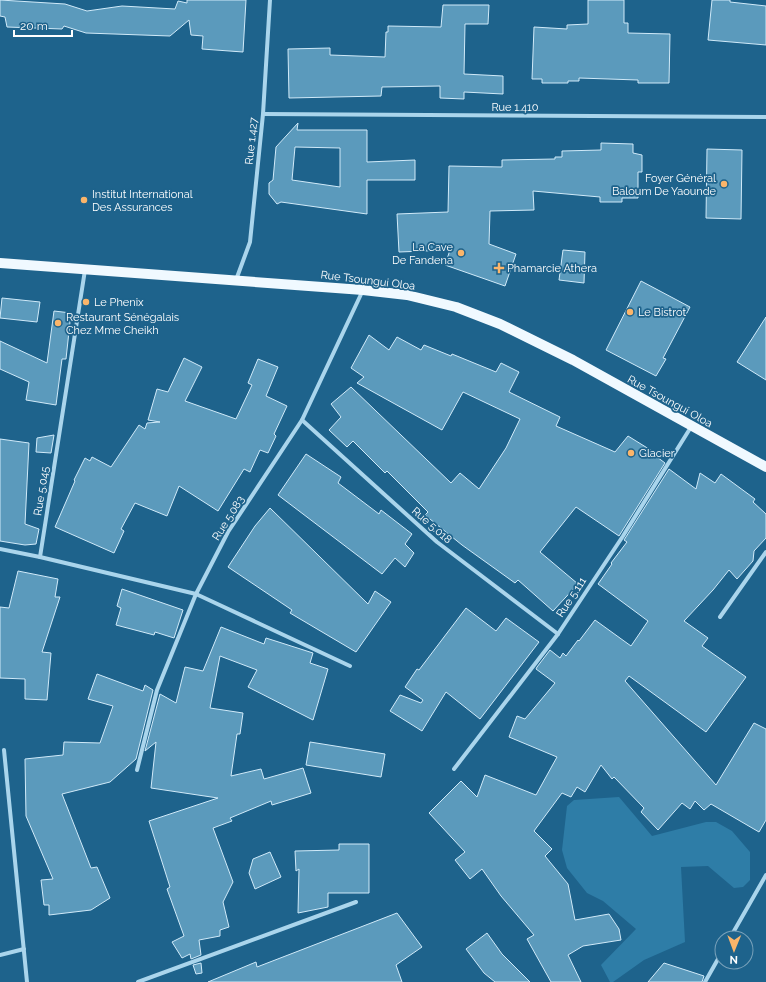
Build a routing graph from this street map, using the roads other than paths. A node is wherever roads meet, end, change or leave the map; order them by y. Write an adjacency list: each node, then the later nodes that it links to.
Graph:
1 (270, 0): 2 (street, Rue 1.427)
2 (263, 114): 3 (street, Rue 1.410); 6 (street, Rue 1.427)
3 (766, 117)
4 (0, 263): 5 (main road, Rue Tsoungui Oloa)
5 (85, 270): 6 (main road, Rue Tsoungui Oloa); 13 (street, Rue 5.045)
6 (236, 280): 7 (main road, Rue Tsoungui Oloa)
7 (363, 290): 8 (street, Rue 5.083); 9 (main road, Rue Tsoungui Oloa)
8 (302, 420): 14 (street, Rue 5.083); 16 (street, Rue 5.018)
9 (691, 427): 10 (main road, Rue Tsoungui Oloa); 16 (street, Rue 5.111)
10 (766, 467)
11 (0, 548): 13 (street)
12 (766, 552): 15 (street)
13 (40, 557): 14 (street)
14 (196, 594): 17 (street); 20 (street, Rue 5.083)
15 (720, 617)
16 (558, 634): 19 (street, Rue 5.111)
17 (350, 666)
18 (4, 750): 24 (street)
19 (454, 769)
20 (137, 770)
21 (766, 874): 23 (street)
22 (356, 902): 28 (street)
23 (734, 930)
24 (24, 949): 25 (street); 27 (street)
25 (0, 955)
26 (714, 966): 29 (street)
27 (27, 982)
28 (138, 982)
29 (705, 982)

